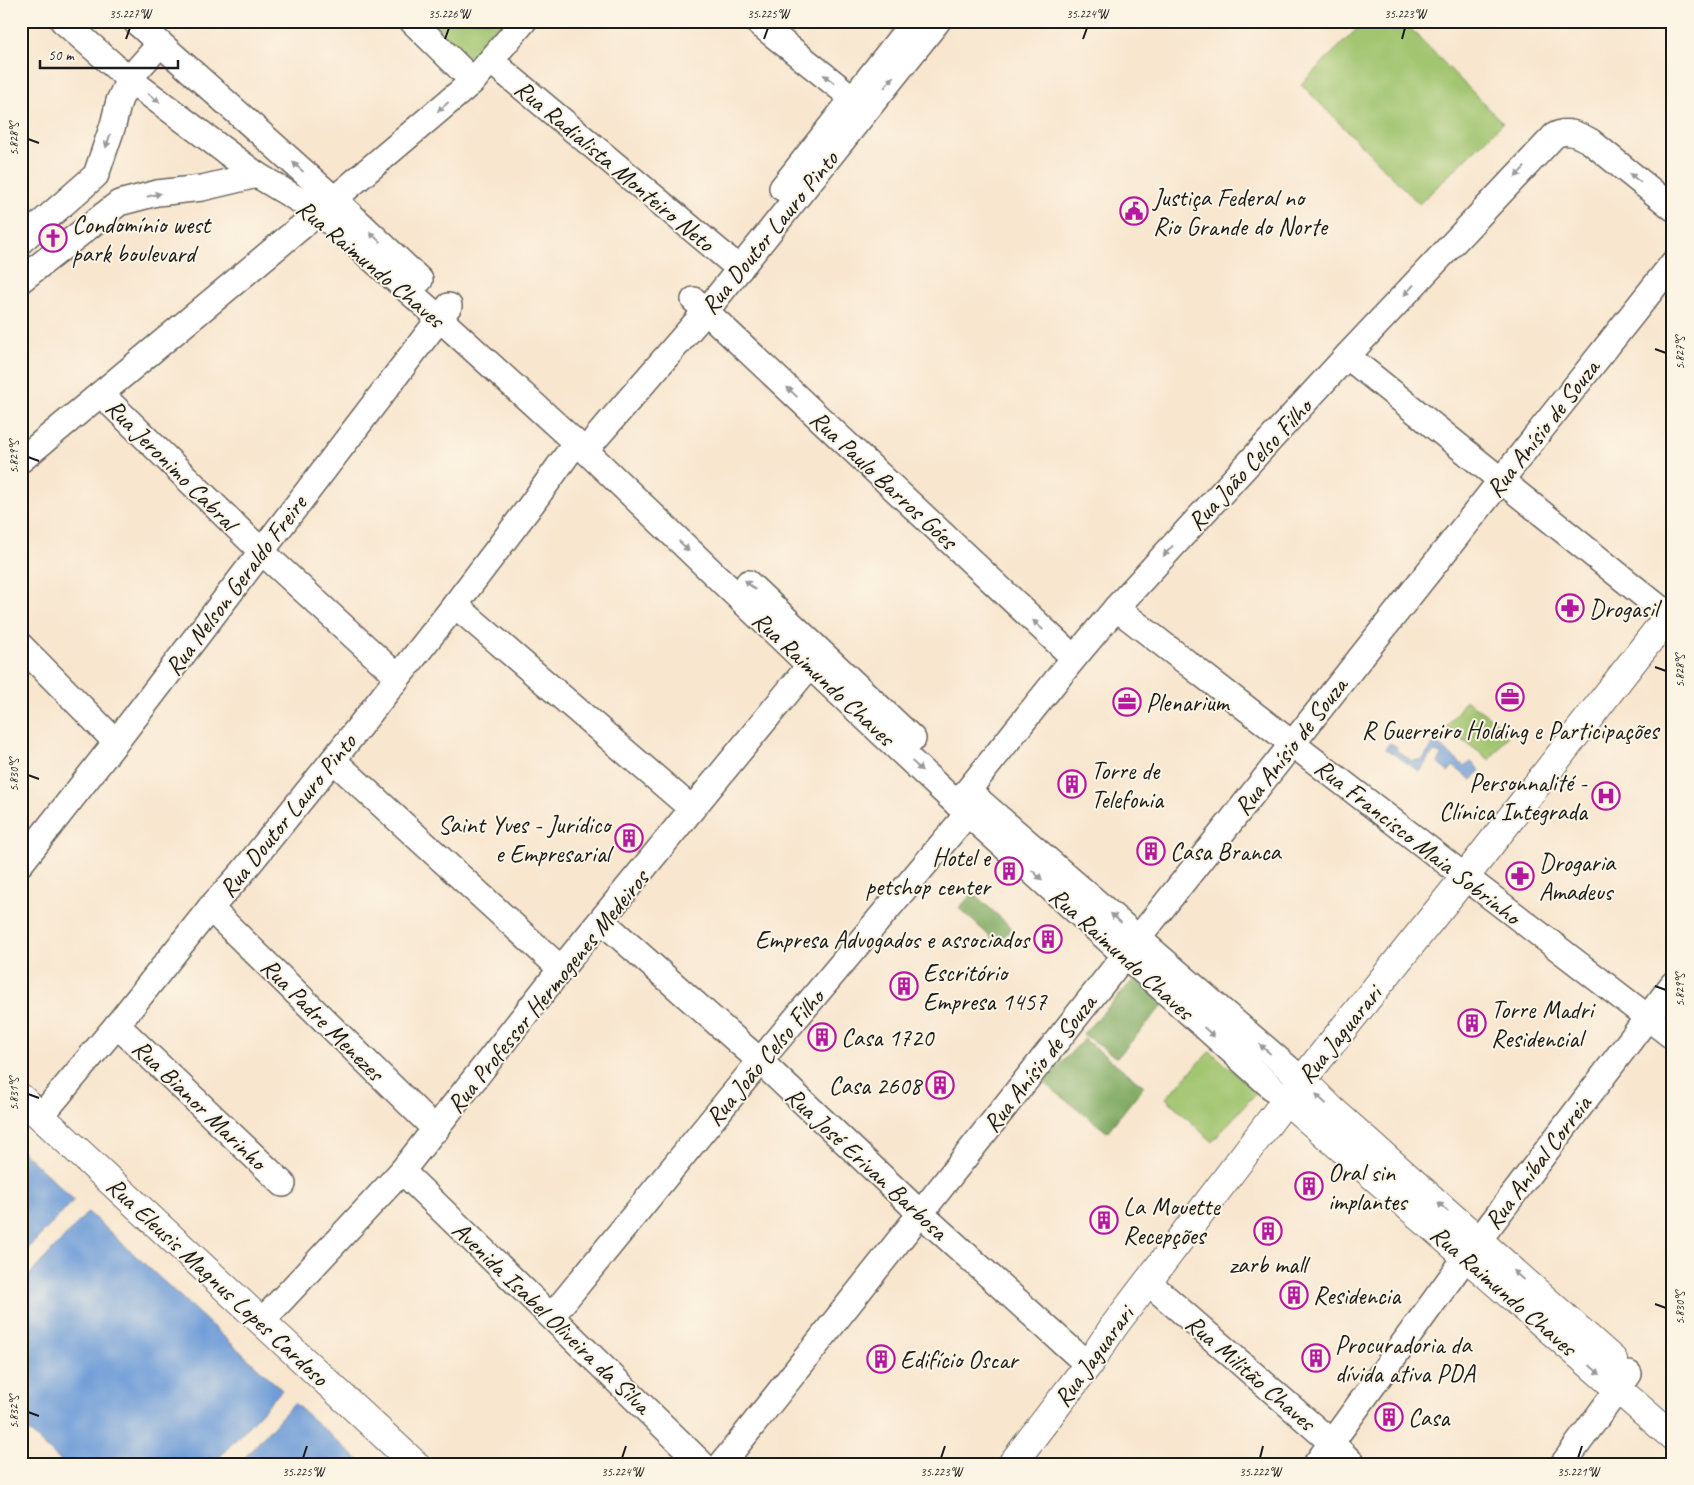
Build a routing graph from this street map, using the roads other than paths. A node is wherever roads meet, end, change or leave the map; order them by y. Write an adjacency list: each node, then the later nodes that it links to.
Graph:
1 (63, 21): 10 (street, Rua Raimundo Chaves)
2 (135, 21): 8 (street, Rua Raimundo Chaves)
3 (412, 21): 11 (street)
4 (524, 21): 9 (street)
5 (756, 21): 12 (street, one-way to 5)
6 (914, 21): 12 (street, Rua Doutor Lauro Pinto)
7 (938, 21): 12 (street, Rua Doutor Lauro Pinto, one-way to 7)
8 (160, 44): 10 (street); 16 (street, Rua Raimundo Chaves, one-way to 8)
9 (491, 61): 11 (street); 21 (street, Rua Radialista Monteiro Neto)
10 (129, 79): 13 (street, one-way to 13); 14 (street, Rua Raimundo Chaves, one-way to 14)
11 (473, 81): 16 (street, one-way to 16)
12 (860, 104): 21 (street, Rua Doutor Lauro Pinto)
13 (96, 175): 15 (street); 18 (street)
14 (257, 175): 15 (street, one-way to 14); 16 (street, Rua Raimundo Chaves)
15 (119, 203): 19 (street)
16 (327, 206): 24 (street, Rua Raimundo Chaves); 26 (street)
17 (1673, 208): 25 (street, Rua João Celso Filho, one-way to 25)
18 (24, 232): 19 (street)
19 (49, 256): 22 (street)
20 (1673, 263): 29 (street, Rua Anísio de Souza)
21 (733, 264): 23 (street, Rua Doutor Lauro Pinto)
22 (21, 280)
23 (700, 305): 27 (street, Rua Doutor Lauro Pinto); 35 (street, Rua Paulo Barros Góes, one-way to 23)
24 (444, 312): 27 (street, Rua Raimundo Chaves); 30 (street, Rua Nelson Geraldo Freire)
25 (1347, 356): 29 (street); 32 (street, Rua João Celso Filho, one-way to 32)
26 (101, 394): 28 (street); 30 (street, Rua Jeronimo Cabral)
27 (585, 441): 31 (street, Rua Doutor Lauro Pinto); 36 (street, Rua Raimundo Chaves)
28 (21, 460)
29 (1501, 480): 33 (street); 39 (street, Rua Anísio de Souza)
30 (260, 551): 37 (street, Rua Jeronimo Cabral); 38 (street, Rua Nelson Geraldo Freire)
31 (455, 605): 37 (street, Rua Doutor Lauro Pinto); 42 (street)
32 (1116, 608): 35 (street, Rua João Celso Filho); 39 (street, Rua Francisco Maia Sobrinho)
33 (1671, 615): 44 (main road, Rua Jaguarari)
34 (21, 646): 38 (street)
35 (1074, 658): 41 (street, Rua João Celso Filho)
36 (815, 659): 41 (street, Rua Raimundo Chaves); 42 (street, Rua Professor Hermogenes Medeiros)
37 (398, 677): 40 (street, Rua Doutor Lauro Pinto)
38 (116, 742): 43 (street, Rua Nelson Geraldo Freire)
39 (1292, 743): 44 (street, Rua Francisco Maia Sobrinho); 47 (street, Rua Anísio de Souza)
40 (333, 760): 45 (street, Rua Doutor Lauro Pinto); 48 (street)
41 (968, 802): 47 (street, Rua Raimundo Chaves); 53 (street, Rua João Celso Filho)
42 (692, 808): 46 (street, Rua Professor Hermogenes Medeiros)
43 (21, 863)
44 (1465, 877): 50 (street, Rua Francisco Maia Sobrinho); 54 (main road, Rua Jaguarari)
45 (210, 908): 51 (street, Rua Doutor Lauro Pinto); 57 (street, Rua Padre Menezes)
46 (602, 920): 48 (street, Rua Professor Hermogenes Medeiros); 53 (street, Rua José Erivan Barbosa)
47 (1131, 946): 54 (street, Rua Raimundo Chaves); 60 (street, Rua Anísio de Souza)
48 (561, 969): 57 (street, Rua Professor Hermogenes Medeiros)
49 (1673, 984): 50 (street, Rua Aníbal Correia)
50 (1647, 1017): 52 (street, Rua Francisco Maia Sobrinho); 61 (street, Rua Aníbal Correia)
51 (117, 1025): 56 (street, Rua Doutor Lauro Pinto); 59 (street, Rua Bianor Marinho)
52 (1673, 1037)
53 (760, 1061): 60 (street, Rua José Erivan Barbosa); 63 (street, Rua João Celso Filho)
54 (1294, 1090): 61 (main road, Rua Raimundo Chaves); 62 (main road, Rua Jaguarari)
55 (21, 1098): 56 (main road, Rua Eleusis Magnus Lopes Cardoso)
56 (41, 1116): 64 (main road, Rua Eleusis Magnus Lopes Cardoso)
57 (436, 1130): 58 (street, Rua Professor Hermogenes Medeiros)
58 (402, 1171): 63 (street, Avenida Isabel Oliveira da Silva); 64 (street, Rua Professor Hermogenes Medeiros)
59 (283, 1184)
60 (920, 1213): 65 (street, Rua José Erivan Barbosa); 71 (street, Rua Anísio de Souza)
61 (1473, 1248): 66 (main road, Rua Raimundo Chaves); 68 (street, Rua Aníbal Correia)
62 (1148, 1282): 65 (main road, Rua Jaguarari); 68 (street, Rua Militão Chaves)
63 (552, 1316): 70 (street, Avenida Isabel Oliveira da Silva)
64 (262, 1321): 69 (main road, Rua Eleusis Magnus Lopes Cardoso)
65 (1088, 1365): 72 (main road, Rua Jaguarari)
66 (1624, 1382): 67 (main road, Rua Raimundo Chaves); 75 (street)
67 (1670, 1422)
68 (1332, 1443): 73 (street, Rua Aníbal Correia); 74 (street, Rua Militão Chaves)
69 (415, 1464)
70 (702, 1464)
71 (722, 1464)
72 (1012, 1464)
73 (1316, 1464)
74 (1353, 1464)
75 (1563, 1464)

